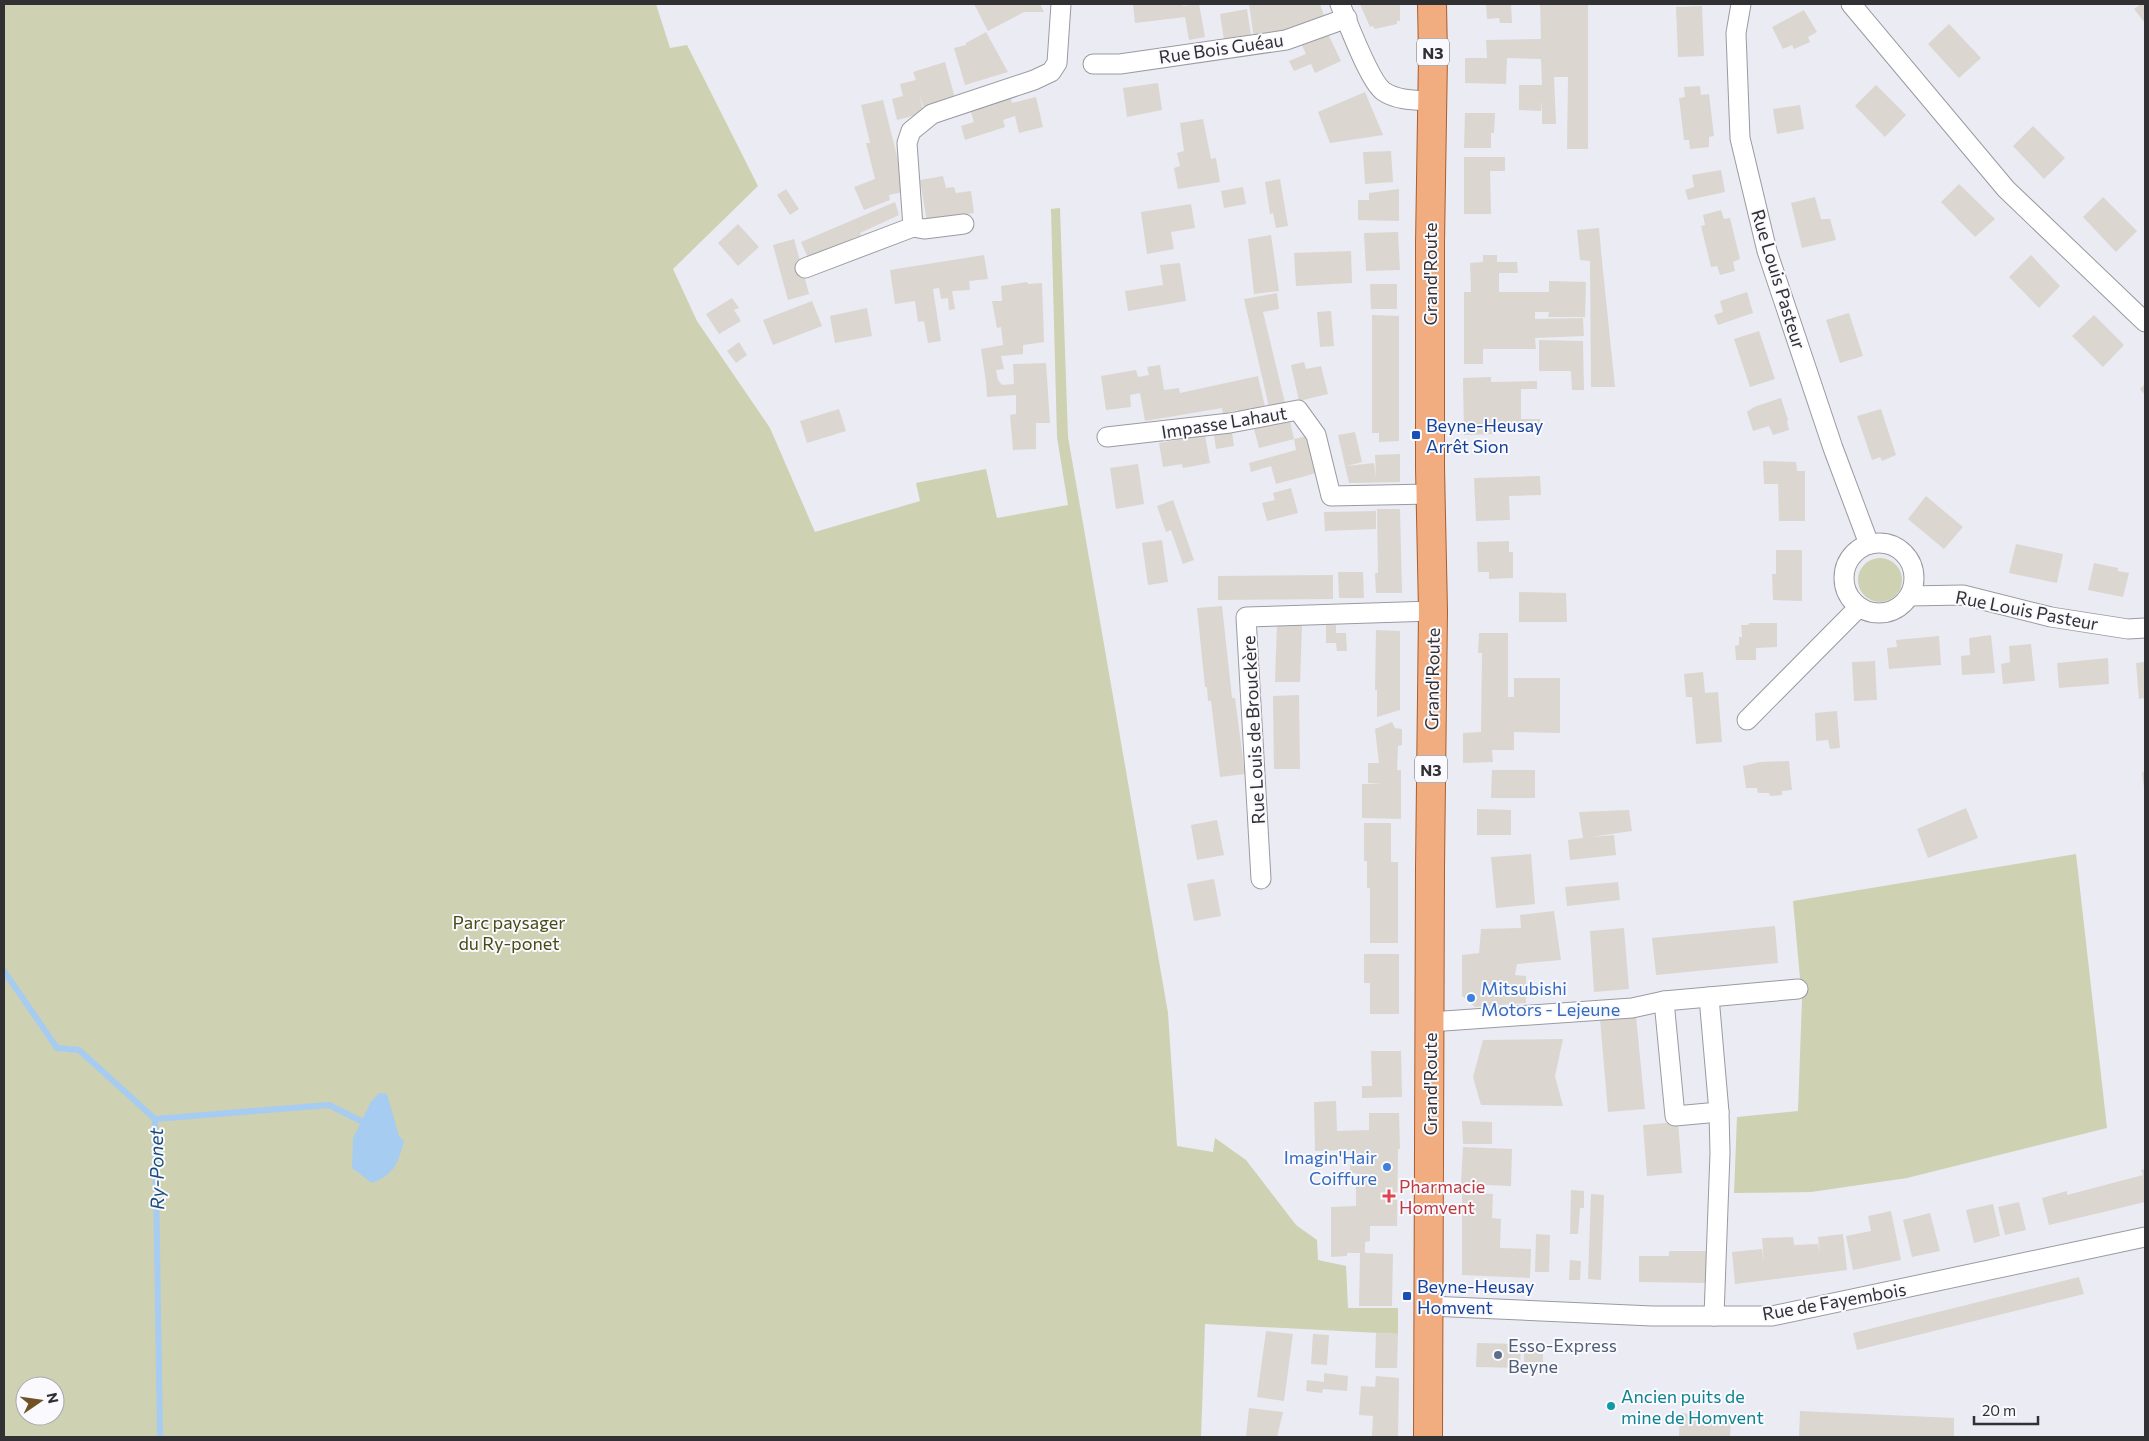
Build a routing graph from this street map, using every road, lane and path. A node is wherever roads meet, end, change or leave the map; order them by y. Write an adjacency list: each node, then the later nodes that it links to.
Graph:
1 (1061, 4): 9 (street)
2 (1432, 4): 7 (main road, N3)
3 (1741, 4): 14 (street, Rue Louis Pasteur)
4 (1851, 4): 11 (street)
5 (1343, 11): 6 (street, Rue Bois Guéau); 7 (street)
6 (1093, 64)
7 (1433, 101): 13 (main road, Grand'Route / N3)
8 (964, 224): 9 (street)
9 (913, 227): 10 (street)
10 (805, 268)
11 (2145, 322)
12 (1107, 437): 13 (street, Impasse Lahaut)
13 (1430, 494): 17 (main road, Grand'Route / N3)
14 (1869, 544): 15 (street); 16 (street)
15 (1909, 596): 16 (street); 18 (street, Rue Louis Pasteur)
16 (1859, 607): 19 (street)
17 (1433, 611): 20 (street, Rue Louis de Brouckère); 24 (main road, Grand'Route / N3)
18 (2145, 628)
19 (1747, 720)
20 (1261, 879)
21 (1798, 989): 22 (street)
22 (1709, 997): 23 (street); 25 (street)
23 (1664, 1001): 24 (street); 25 (street)
24 (1430, 1022): 27 (main road, Grand'Route / N3)
25 (1719, 1112): 28 (street)
26 (2145, 1237): 28 (street, Rue de Fayembois)
27 (1429, 1306): 28 (street, Rue de Fayembois); 29 (main road, Grand'Route / N3)
28 (1714, 1316)
29 (1428, 1437)

